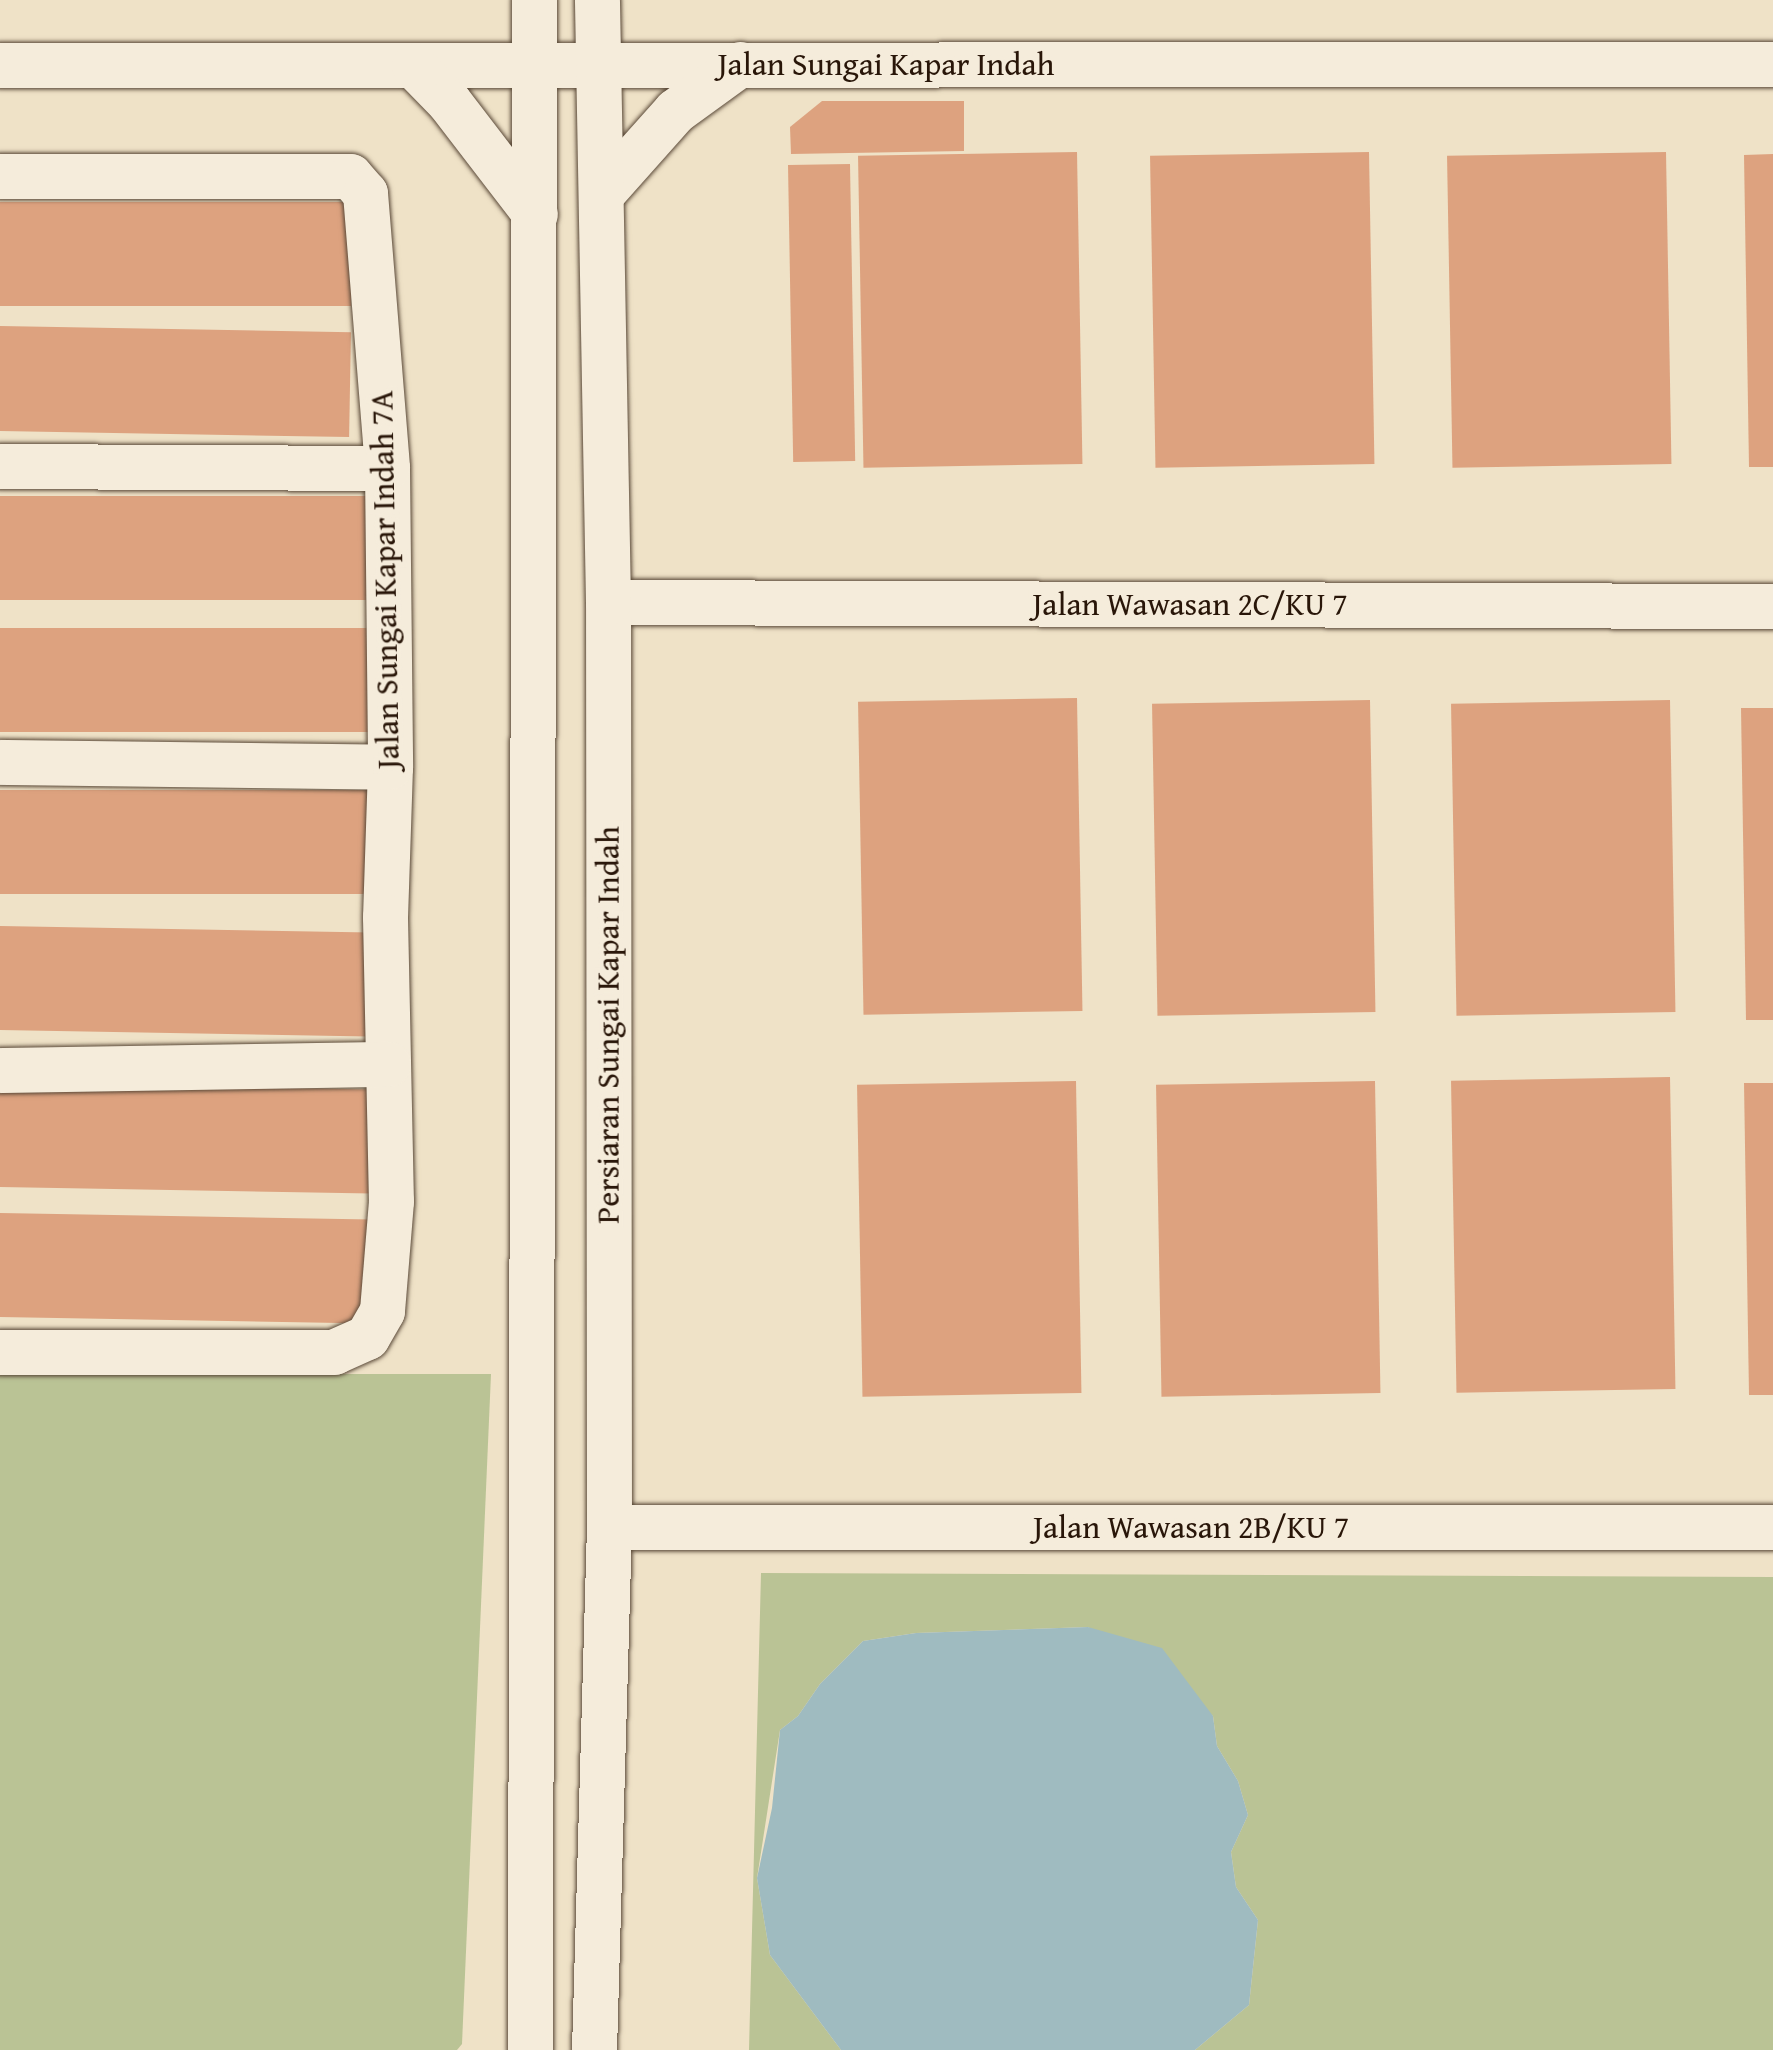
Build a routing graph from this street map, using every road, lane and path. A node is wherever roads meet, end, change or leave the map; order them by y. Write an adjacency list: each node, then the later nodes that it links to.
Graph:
1 (534, 0): 7 (street)
2 (597, 0): 8 (street, Persiaran Sungai Kapar Indah)
3 (740, 64): 4 (street, Jalan Sungai Kapar Indah); 8 (street, Jalan Sungai Kapar Indah); 10 (street)
4 (1773, 64)
5 (0, 65): 6 (street, Jalan Sungai Kapar Indah)
6 (414, 66): 7 (street, Jalan Sungai Kapar Indah); 11 (street)
7 (536, 67): 8 (street, Jalan Sungai Kapar Indah); 11 (street)
8 (600, 68): 10 (street, Persiaran Sungai Kapar Indah)
9 (0, 176): 13 (street, Jalan Sungai Kapar Indah 7A)
10 (602, 193): 14 (street, Persiaran Sungai Kapar Indah)
11 (535, 214): 23 (street)
12 (0, 466): 13 (street)
13 (387, 468): 17 (street, Jalan Sungai Kapar Indah 7A)
14 (608, 602): 15 (street, Jalan Wawasan 2C/KU 7); 22 (street, Persiaran Sungai Kapar Indah)
15 (1773, 606)
16 (0, 762): 17 (street)
17 (390, 767): 18 (street, Jalan Sungai Kapar Indah 7A)
18 (388, 1064): 19 (street); 20 (street, Jalan Sungai Kapar Indah 7A)
19 (0, 1070)
20 (0, 1352)
21 (1773, 1527): 22 (street, Jalan Wawasan 2B/KU 7)
22 (609, 1528): 24 (street, Persiaran Sungai Kapar Indah)
23 (529, 2048)
24 (594, 2050)

